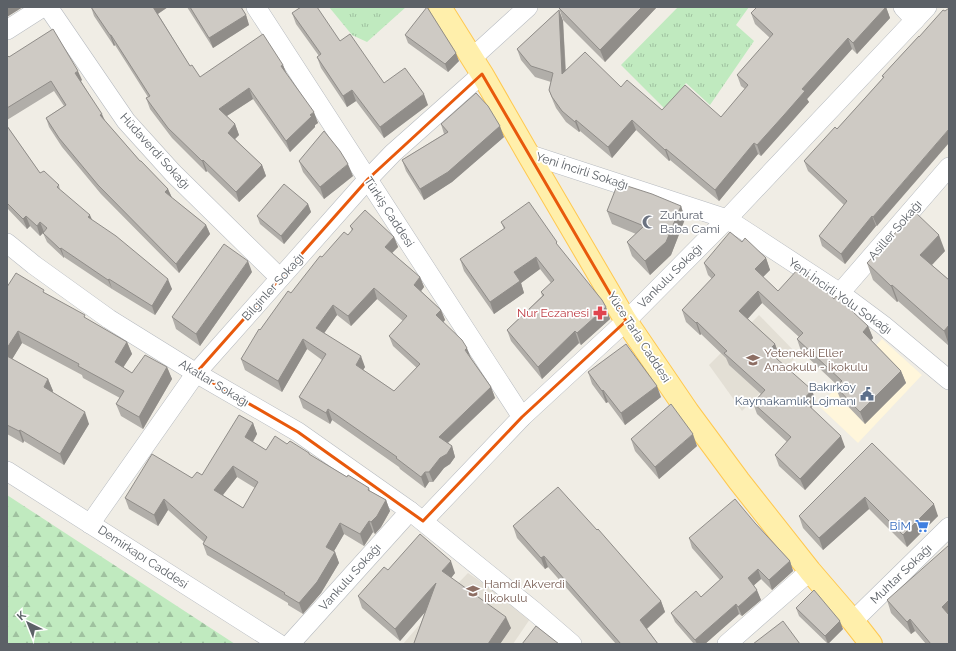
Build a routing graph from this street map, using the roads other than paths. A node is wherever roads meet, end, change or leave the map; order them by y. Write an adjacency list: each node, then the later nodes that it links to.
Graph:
1 (43, 7): 7 (street)
2 (48, 7): 14 (street, Hüdaverdi Sokağı)
3 (256, 7): 11 (street, Türkiş Caddesi)
4 (440, 7): 8 (main road, Yüce Tarla Caddesi)
5 (528, 7): 8 (street, Bilginler Sokağı)
6 (915, 11): 12 (street, Vankulu Sokağı)
7 (7, 30)
8 (477, 66): 9 (main road, Yüce Tarla Caddesi); 11 (street, Bilginler Sokağı)
9 (528, 154): 12 (street, Yeni İncirli Sokağı); 16 (main road, Yüce Tarla Caddesi)
10 (949, 166): 15 (street, Asiller Sokağı)
11 (368, 180): 14 (street, Bilginler Sokağı); 19 (street, Türkiş Caddesi)
12 (727, 219): 15 (street, Yeni İncirli Yolu Sokağı); 16 (street, Vankulu Sokağı)
13 (7, 242): 17 (street, Akatlar Sokağı)
14 (280, 278): 17 (street, Bilginler Sokağı)
15 (840, 293): 18 (street, Yeni İncirli Yolu Sokağı)
16 (626, 321): 19 (street, Vankulu Sokağı); 24 (main road, Yüce Tarla Caddesi)
17 (196, 373): 21 (street, Akatlar Sokağı); 22 (street, Bilginler Sokağı)
18 (949, 380)
19 (522, 417): 21 (street, Vankulu Sokağı)
20 (7, 471): 22 (street, Demirkapı Caddesi)
21 (416, 516): 28 (street, Vankulu Sokağı); 29 (street, Akatlar Sokağı)
22 (90, 524): 27 (street, Demirkapı Caddesi)
23 (949, 527): 25 (street, Muhtar Sokağı)
24 (810, 571): 25 (main road, Yüce Tarla Caddesi); 30 (street)
25 (853, 621): 26 (main road, Yüce Tarla Caddesi)
26 (866, 642)
27 (279, 644)
28 (290, 644)
29 (572, 644)
30 (727, 644)

